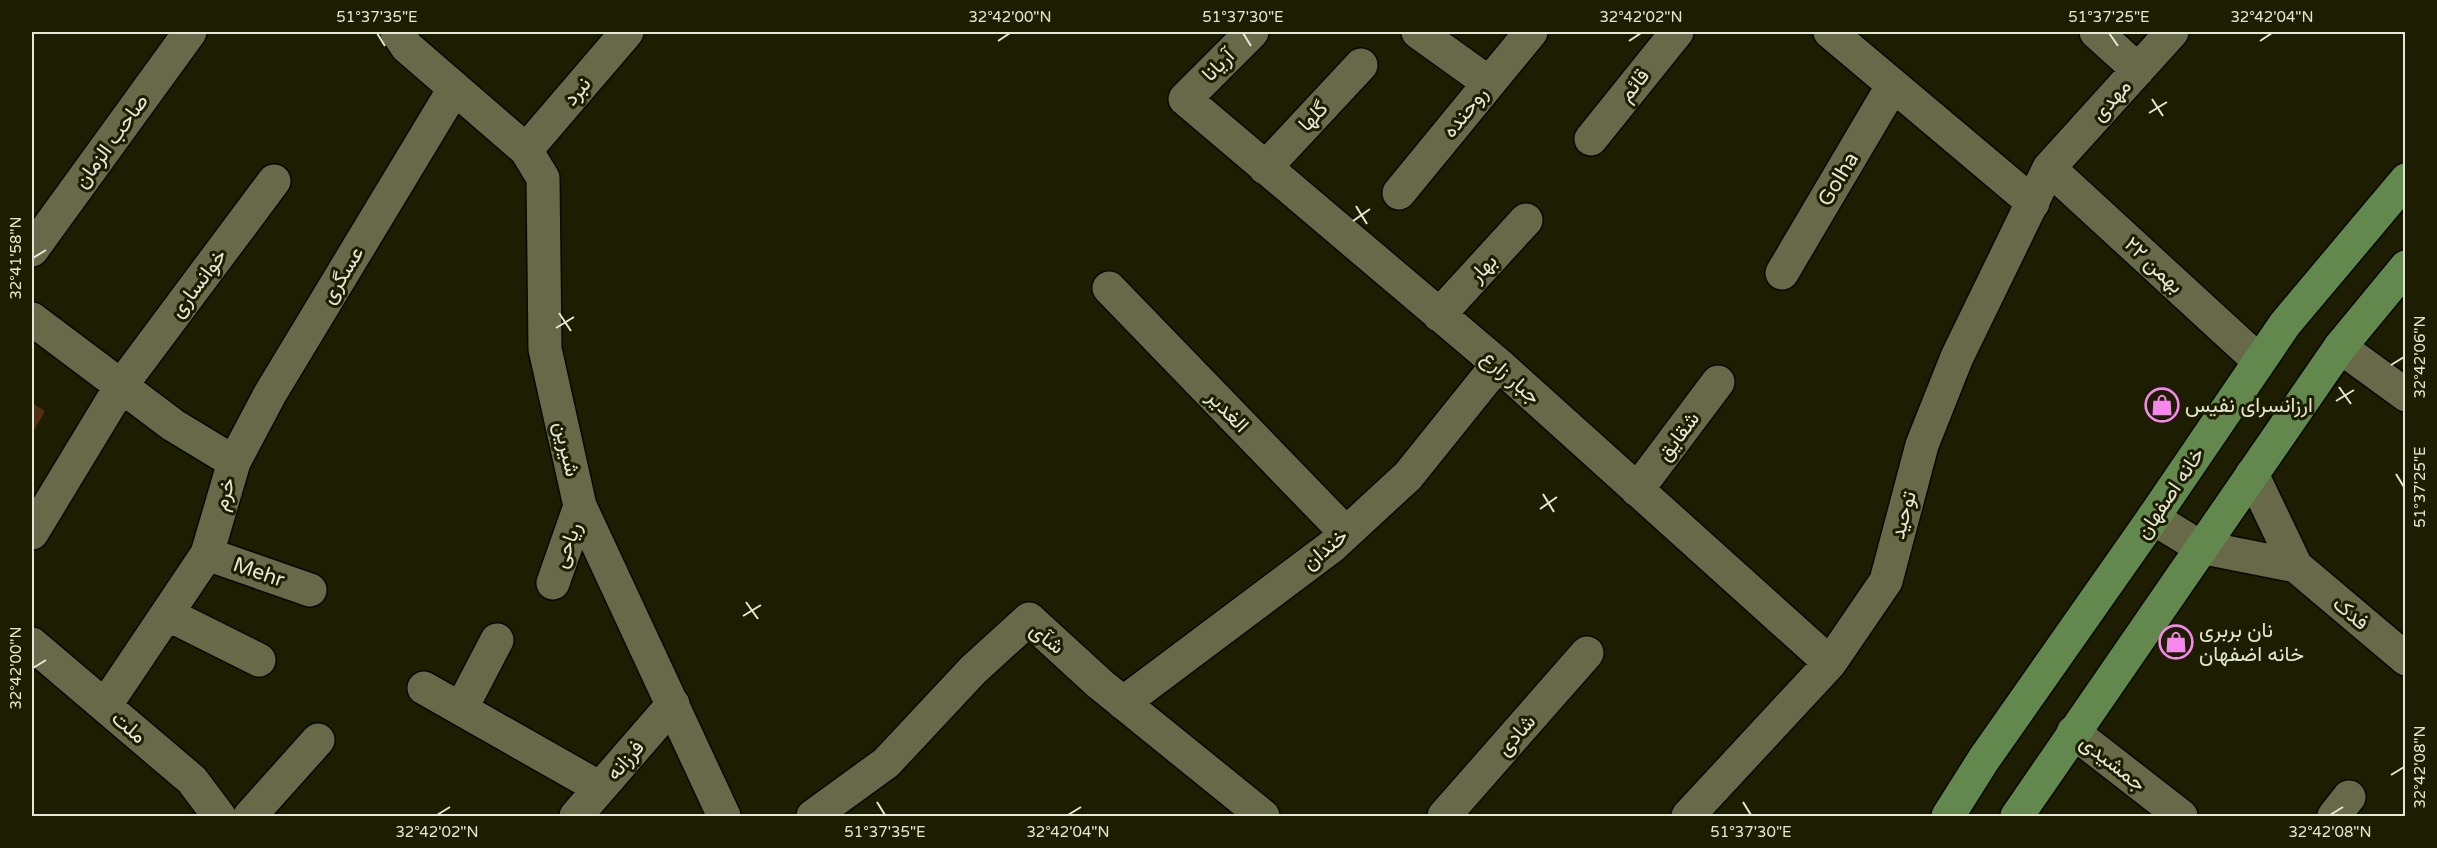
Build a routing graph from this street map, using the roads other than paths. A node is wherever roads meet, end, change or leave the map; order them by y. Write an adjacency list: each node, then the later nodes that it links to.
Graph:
1 (190, 32): 26 (street, صاحب الزمان)
2 (397, 32): 15 (street)
3 (627, 32): 18 (street, نبرد)
4 (1252, 32): 16 (street, آریانا)
5 (1418, 32): 13 (street)
6 (1531, 32): 13 (street, روحنده)
7 (1677, 32): 17 (street, قائم)
8 (1830, 32): 14 (street)
9 (2096, 32): 12 (street)
10 (2172, 32): 12 (street, مهدی)
11 (1361, 65): 19 (street, گلها)
12 (2138, 70): 20 (street, مهدی)
13 (1489, 83): 23 (street, روحنده)
14 (1893, 85): 24 (street); 28 (street, Golha)
15 (454, 89): 18 (street, شیرین); 38 (street, عسگری)
16 (1185, 99): 19 (street, جبار زارع)
17 (1591, 139)
18 (526, 150): 41 (street, شیرین)
19 (1265, 168): 30 (street, جبار زارع)
20 (2049, 168): 24 (street, توحید); 33 (street, ۲۲ بهمن)
21 (2406, 180): 33 (main road, خانه اصفهان)
22 (274, 181): 36 (street, خوانساری)
23 (1399, 193)
24 (2033, 203): 56 (street, توحید)
25 (1526, 220): 30 (street, بهار)
26 (32, 250)
27 (2406, 267): 32 (main road)
28 (1782, 273)
29 (1109, 288): 44 (street, الغدیر)
30 (1440, 315): 34 (street, جبار زارع)
31 (32, 319): 36 (street, خرم)
32 (2340, 347): 37 (street); 39 (main road)
33 (2259, 361): 42 (main road, خانه اصفهان)
34 (1498, 364): 40 (street, جبار زارع); 44 (street, خندان)
35 (1718, 382): 40 (street, شقایق)
36 (121, 386): 38 (street, خرم); 43 (street, خوانساری)
37 (2406, 395)
38 (234, 462): 46 (street, خرم)
39 (2252, 474): 45 (main road); 47 (street, فدک)
40 (1637, 490): 56 (street, جبار زارع)
41 (580, 506): 48 (street, ریاحی); 59 (street, شیرین)
42 (2153, 518): 45 (street); 73 (main road, خانه اصفهان)
43 (32, 533)
44 (1346, 533): 58 (street, خندان)
45 (2200, 547): 47 (street, فدک); 62 (main road)
46 (207, 554): 49 (street, Mehr); 50 (street, خرم)
47 (2296, 566): 54 (street, فدک)
48 (553, 583)
49 (310, 590)
50 (167, 614): 55 (street); 60 (street, خرم)
51 (496, 640): 61 (street)
52 (32, 644): 60 (street, ملت)
53 (1587, 653): 71 (street, شادی)
54 (2406, 659)
55 (259, 660)
56 (1830, 663): 72 (street, توحید)
57 (424, 688): 61 (street)
58 (1124, 703): 69 (street, شآی); 70 (street, شآی)
59 (673, 704): 64 (street, فرزانه); 68 (street, شیرین)
60 (105, 706): 65 (street, ملت)
61 (460, 709): 64 (street)
62 (2073, 732): 74 (main road); 75 (street, جمشیدی)
63 (318, 740): 66 (street)
64 (600, 788): 67 (street, فرزانه)
65 (219, 816)
66 (250, 816)
67 (576, 816)
68 (724, 816)
69 (813, 816)
70 (1263, 816)
71 (1444, 816)
72 (1688, 816)
73 (1948, 816)
74 (2017, 816)
75 (2181, 816)

